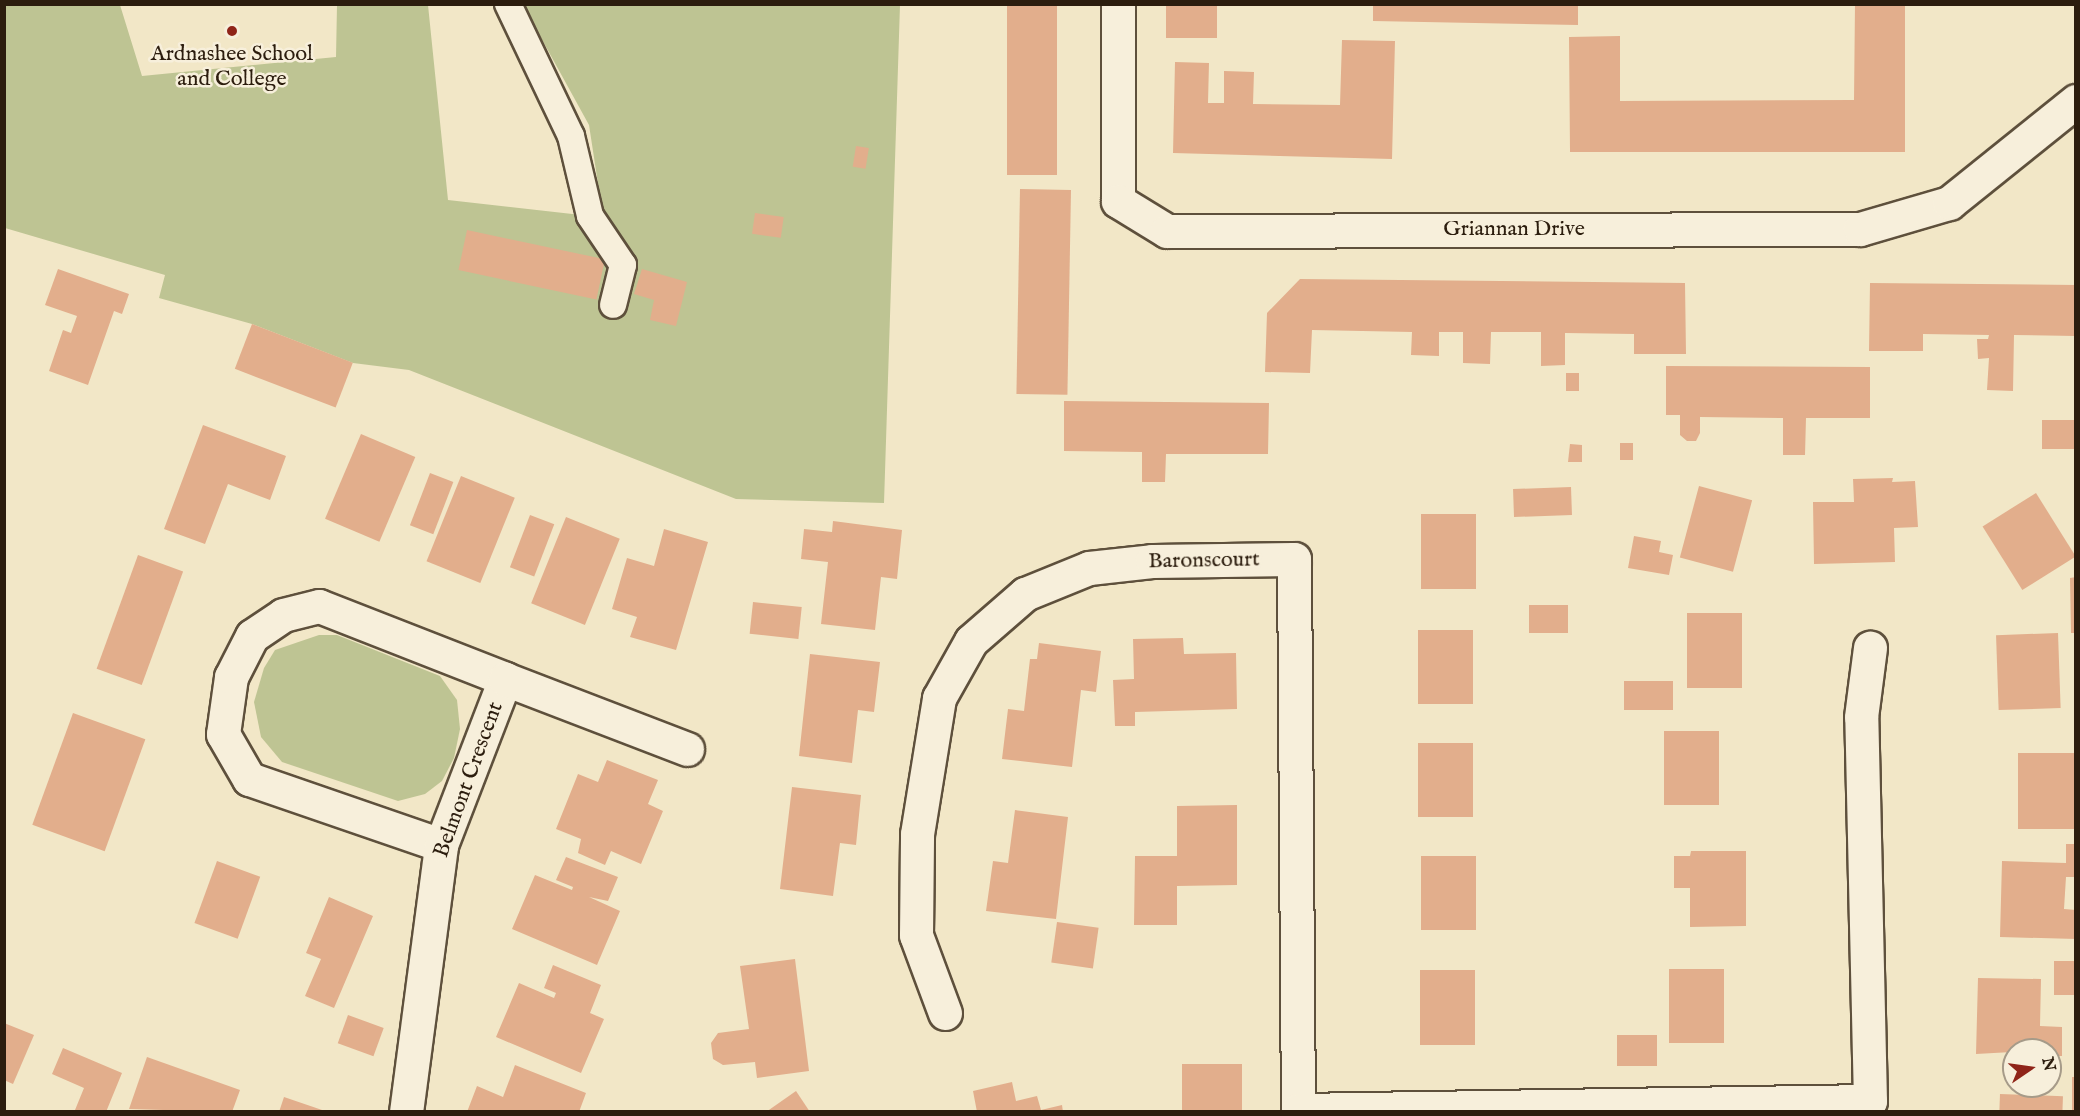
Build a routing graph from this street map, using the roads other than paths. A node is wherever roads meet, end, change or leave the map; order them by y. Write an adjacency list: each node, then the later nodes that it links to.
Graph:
1 (508, 4): 4 (lane)
2 (1118, 4): 3 (street, Griannan Drive)
3 (2076, 101)
4 (613, 305)
5 (1870, 648): 10 (street)
6 (506, 679): 7 (street, Belmont Crescent); 8 (street, Belmont Crescent); 8 (street)
7 (687, 749)
8 (441, 845): 11 (street, Belmont Crescent)
9 (945, 1013): 10 (street, Baronscourt)
10 (1298, 1111)
11 (406, 1112)

